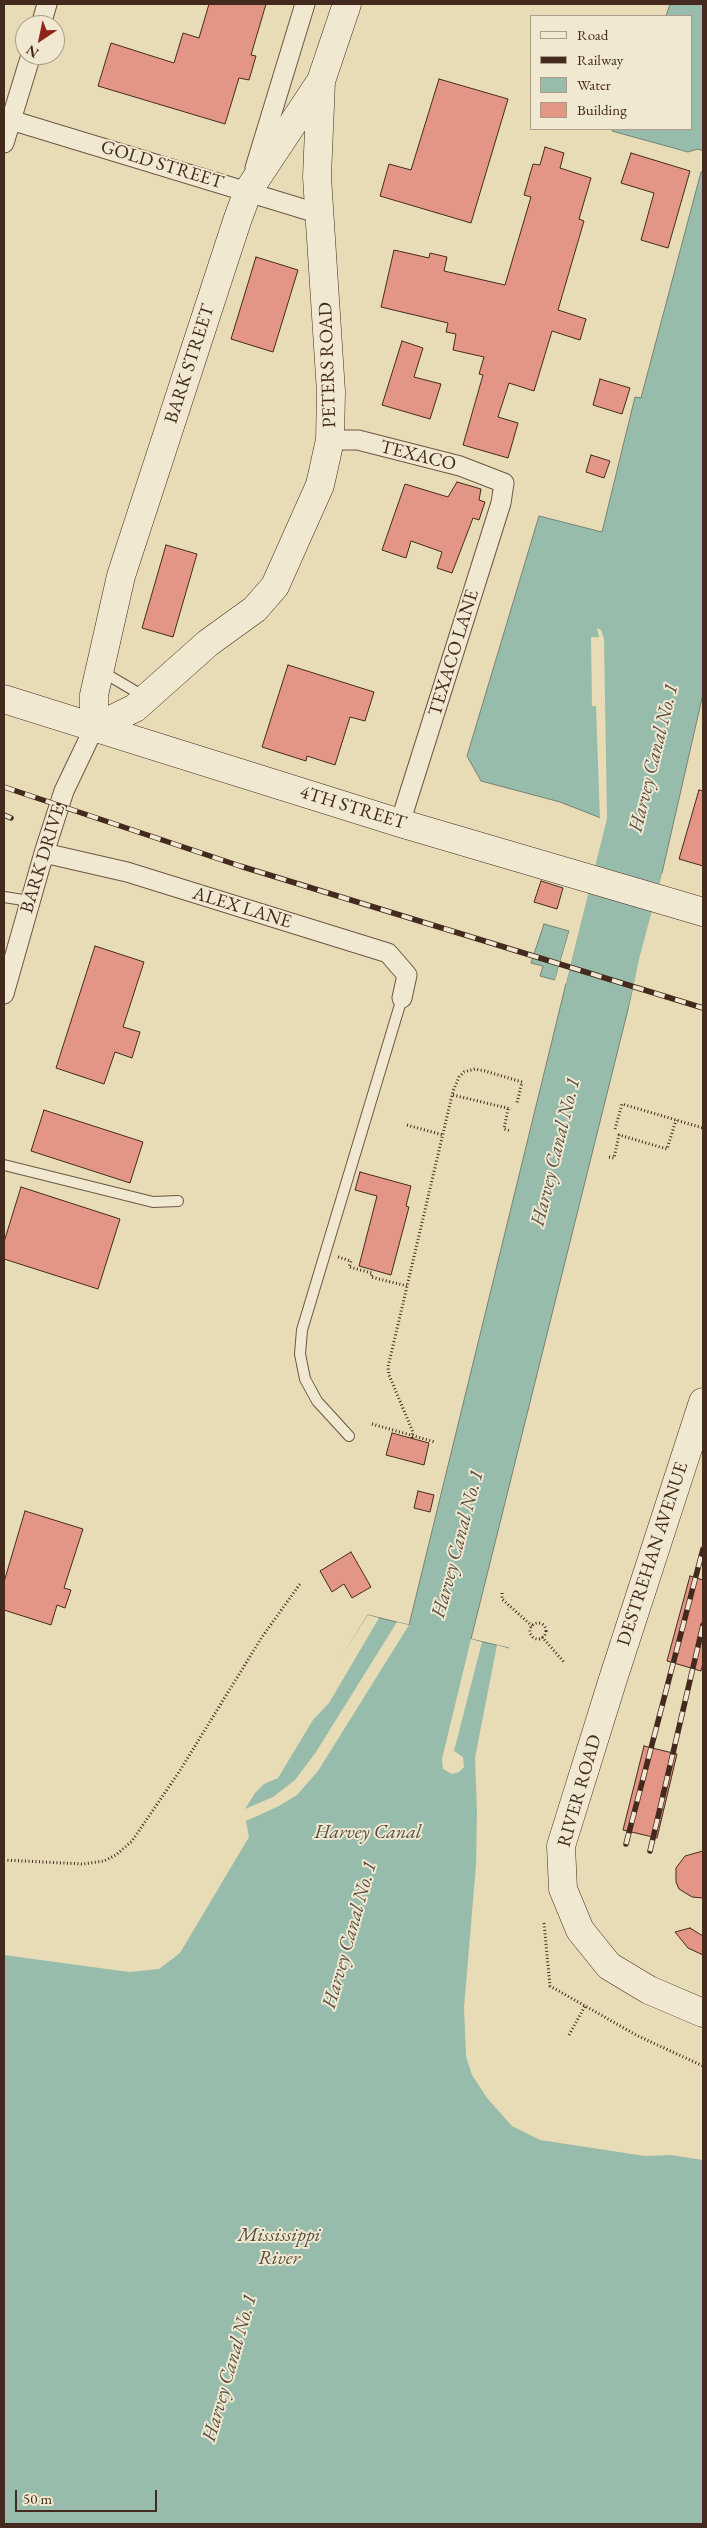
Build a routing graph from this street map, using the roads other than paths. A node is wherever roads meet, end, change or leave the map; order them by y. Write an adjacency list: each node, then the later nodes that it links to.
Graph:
1 (305, 4): 7 (street, BARK STREET)
2 (347, 4): 4 (main road, PETERS ROAD)
3 (27, 65): 5 (street)
4 (321, 81): 7 (main road, PETERS ROAD); 8 (main road, PETERS ROAD)
5 (7, 119): 6 (street); 7 (street, GOLD STREET)
6 (4, 143)
7 (248, 191): 8 (street, GOLD STREET); 11 (main road, BARK STREET)
8 (320, 214): 9 (main road, PETERS ROAD)
9 (330, 440): 10 (street, TEXACO); 12 (main road, PETERS ROAD)
10 (504, 483): 15 (street, TEXACO LANE)
11 (100, 671): 12 (lane); 14 (main road, BARK STREET)
12 (146, 698): 14 (main road, PETERS ROAD)
13 (4, 699): 14 (main road, 4TH STREET)
14 (94, 728): 15 (main road, 4TH STREET); 16 (street, BARK DRIVE)
15 (400, 823): 19 (main road, 4TH STREET)
16 (44, 852): 18 (street, BARK DRIVE); 21 (street, ALEX LANE)
17 (4, 897): 18 (lane)
18 (30, 901): 20 (street, BARK DRIVE)
19 (703, 912)
20 (4, 994)
21 (402, 998): 25 (lane)
22 (4, 1164): 23 (lane)
23 (178, 1201)
24 (703, 1402): 26 (main road, DESTREHAN AVENUE)
25 (349, 1436)
26 (613, 1679): 27 (main road, RIVER ROAD)
27 (703, 2013)

